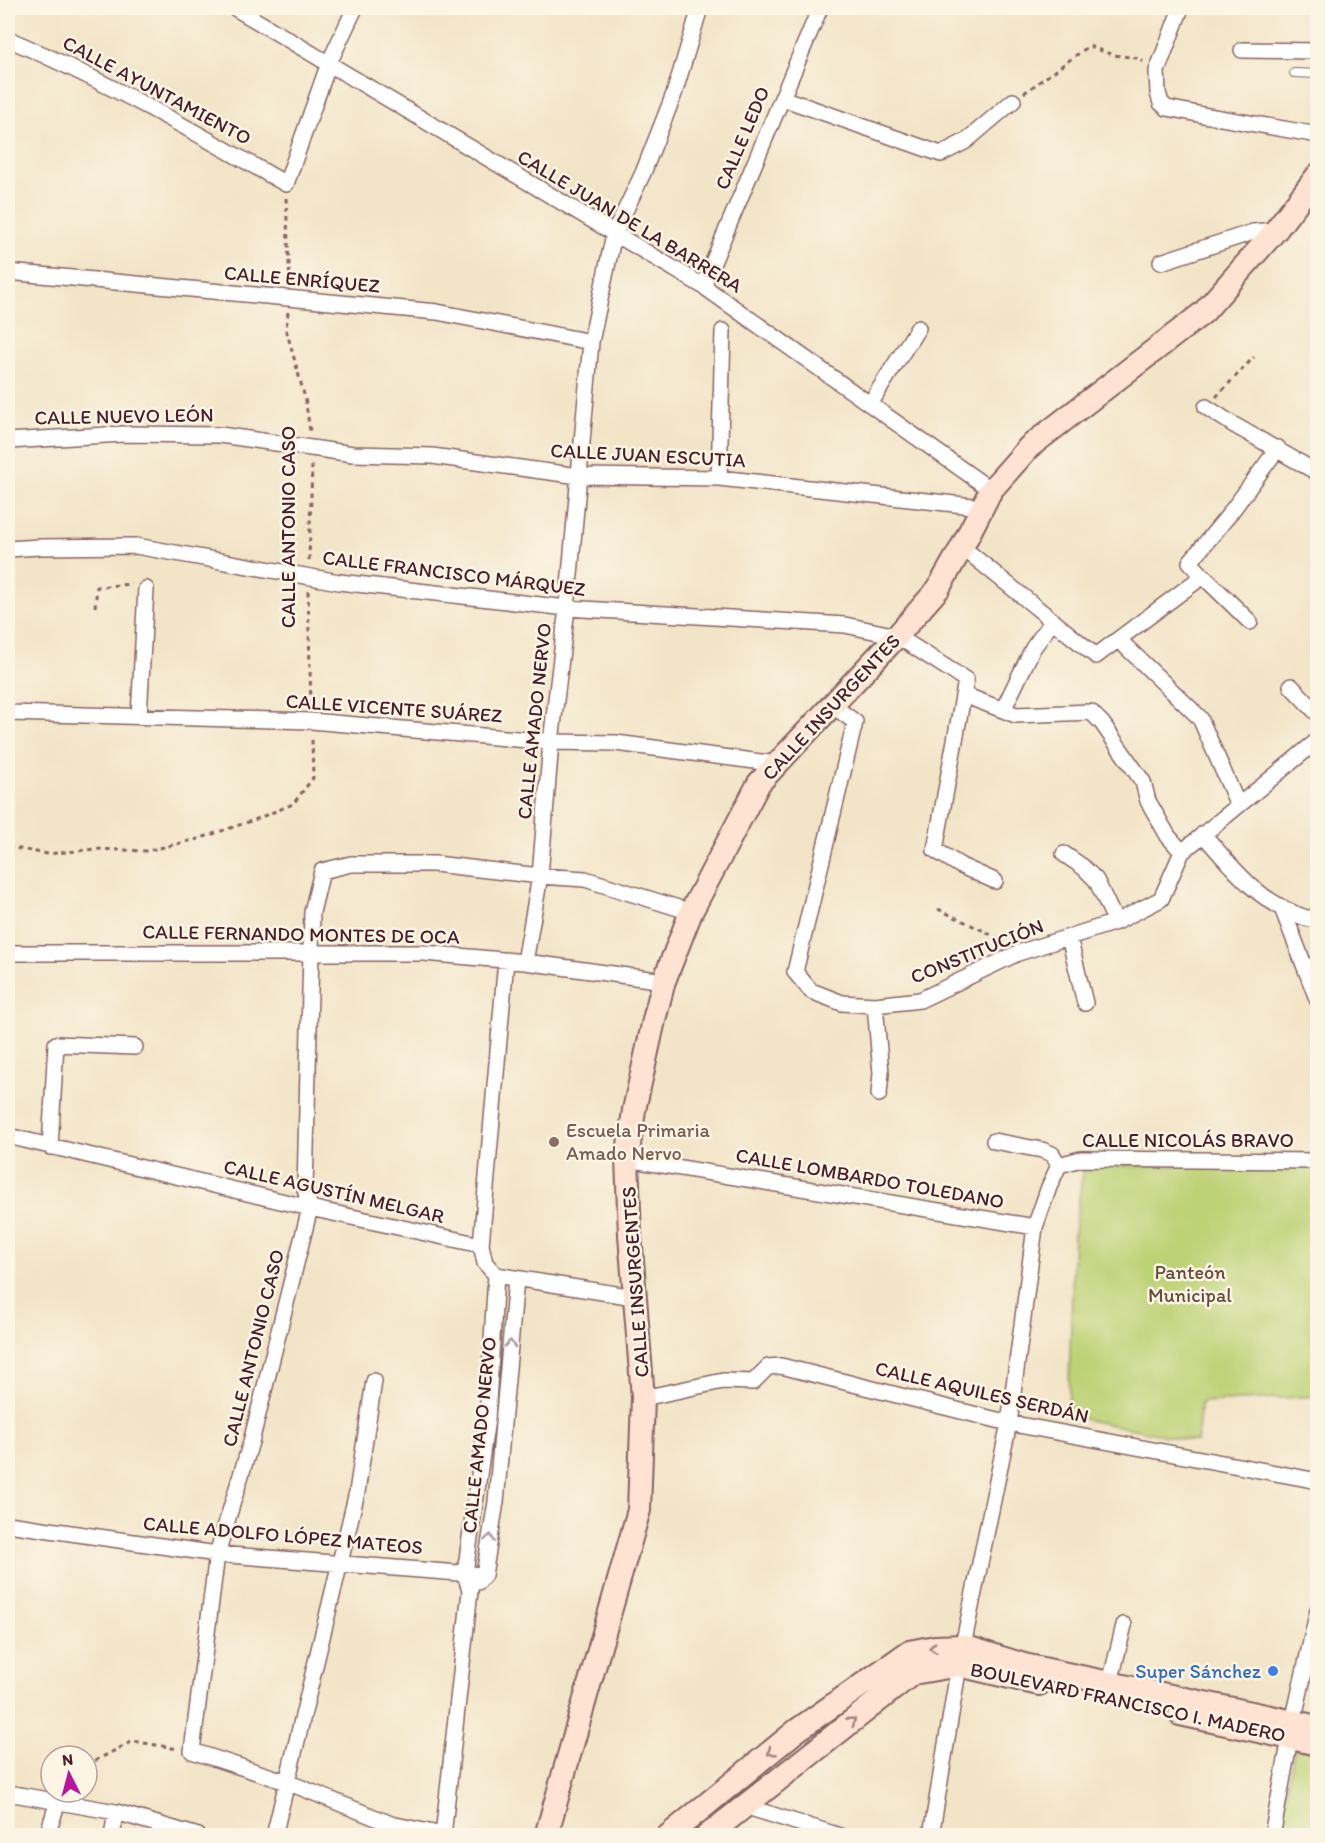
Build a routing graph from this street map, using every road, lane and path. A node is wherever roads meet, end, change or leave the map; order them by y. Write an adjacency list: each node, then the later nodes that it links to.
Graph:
1 (235, 8): 9 (street, CALLE JUAN DE LA BARRERA)
2 (355, 8): 9 (street)
3 (700, 8): 19 (street, CALLE AMADO NERVO)
4 (820, 8): 13 (street, CALLE LEDO)
5 (1181, 8): 10 (street)
6 (8, 39): 17 (street, CALLE AYUNTAMIENTO)
7 (1242, 50): 8 (street)
8 (1317, 51)
9 (329, 63): 17 (street); 19 (street, CALLE JUAN DE LA BARRERA)
10 (1157, 71): 14 (path); 15 (street)
11 (1294, 73): 12 (lane)
12 (1317, 74)
13 (782, 98): 14 (street); 22 (street, CALLE LEDO)
14 (1013, 101)
15 (1317, 135)
16 (1317, 175): 18 (main road, CALLE INSURGENTES)
17 (286, 184): 23 (path, CALLE ANTONIO CASO)
18 (1276, 230): 20 (street); 36 (main road, CALLE INSURGENTES)
19 (614, 234): 22 (street, CALLE JUAN DE LA BARRERA); 26 (street, CALLE AMADO NERVO)
20 (1161, 262)
21 (8, 272): 23 (street, CALLE ENRÍQUEZ)
22 (702, 286): 28 (street, CALLE JUAN DE LA BARRERA)
23 (290, 300): 26 (street, CALLE ENRÍQUEZ); 31 (path, CALLE ANTONIO CASO)
24 (918, 328): 28 (street)
25 (723, 331): 35 (street)
26 (591, 342): 34 (street, CALLE AMADO NERVO)
27 (1254, 357): 29 (path)
28 (870, 404): 36 (street, CALLE JUAN DE LA BARRERA)
29 (1206, 407): 32 (street)
30 (8, 441): 31 (street, CALLE NUEVO LEÓN)
31 (312, 448): 34 (street, CALLE JUAN ESCUTIA); 40 (path, CALLE ANTONIO CASO)
32 (1278, 448): 33 (street); 39 (street)
33 (1317, 473)
34 (579, 476): 35 (street, CALLE JUAN ESCUTIA); 43 (street, CALLE AMADO NERVO)
35 (719, 478): 36 (street, CALLE JUAN ESCUTIA)
36 (986, 498): 37 (main road, CALLE INSURGENTES)
37 (962, 547): 44 (street); 46 (main road, CALLE INSURGENTES)
38 (8, 549): 40 (street, CALLE FRANCISCO MÁRQUEZ)
39 (1203, 576): 45 (street); 47 (street)
40 (308, 577): 43 (street, CALLE FRANCISCO MÁRQUEZ); 55 (path, CALLE ANTONIO CASO)
41 (146, 589): 42 (path); 54 (street)
42 (95, 608)
43 (567, 608): 46 (street, CALLE FRANCISCO MÁRQUEZ); 57 (street, CALLE AMADO NERVO)
44 (1052, 622): 47 (street); 51 (street)
45 (1250, 622)
46 (897, 636): 49 (street); 50 (main road, CALLE INSURGENTES)
47 (1119, 640): 59 (street)
48 (1291, 686): 53 (street)
49 (964, 695): 51 (street); 65 (street)
50 (832, 705): 58 (main road, CALLE INSURGENTES); 80 (street, CONSTITUCIÓN)
51 (1003, 710): 62 (street)
52 (8, 714): 54 (street, CALLE VICENTE SUÁREZ)
53 (1317, 714)
54 (139, 716): 55 (street, CALLE VICENTE SUÁREZ)
55 (311, 721): 57 (street, CALLE VICENTE SUÁREZ); 61 (path, CALLE ANTONIO CASO)
56 (1317, 740): 59 (street)
57 (551, 742): 58 (street, CALLE VICENTE SUÁREZ); 64 (street, CALLE AMADO NERVO)
58 (777, 764): 68 (main road, CALLE INSURGENTES)
59 (1238, 805): 60 (street)
60 (1203, 834): 62 (street); 66 (street)
61 (8, 847)
62 (1182, 852): 70 (street, CONSTITUCIÓN)
63 (1064, 854): 70 (street)
64 (540, 876): 68 (street); 72 (street, CALLE ANTONIO CASO); 76 (street, CALLE AMADO NERVO)
65 (995, 881)
66 (1282, 908): 69 (street); 78 (street)
67 (938, 909): 74 (path)
68 (691, 912): 77 (main road, CALLE INSURGENTES)
69 (1317, 914)
70 (1116, 922): 71 (street, CONSTITUCIÓN)
71 (1069, 937): 74 (street, CONSTITUCIÓN); 79 (street)
72 (313, 951): 73 (street, CALLE FERNANDO MONTES DE OCA); 75 (street, CALLE FERNANDO MONTES DE OCA); 89 (street, CALLE ANTONIO CASO)
73 (8, 953)
74 (1018, 953): 80 (street, CONSTITUCIÓN)
75 (506, 960): 76 (street, CALLE FERNANDO MONTES DE OCA); 91 (street)
76 (525, 962): 77 (street, CALLE FERNANDO MONTES DE OCA)
77 (664, 981): 86 (main road, CALLE INSURGENTES)
78 (1317, 1001)
79 (1085, 1003)
80 (875, 1005): 82 (street)
81 (135, 1047): 85 (street)
82 (879, 1094)
83 (8, 1136): 85 (street, CALLE AGUSTÍN MELGAR)
84 (994, 1141): 88 (street)
85 (50, 1147): 89 (street, CALLE AGUSTÍN MELGAR)
86 (627, 1159): 90 (street, CALLE LOMBARDO TOLEDANO); 94 (main road, CALLE INSURGENTES)
87 (1317, 1161): 88 (street, CALLE NICOLÁS BRAVO)
88 (1059, 1165): 90 (street)
89 (310, 1208): 91 (street, CALLE AGUSTÍN MELGAR); 102 (street, CALLE ANTONIO CASO)
90 (1035, 1227): 97 (street)
91 (481, 1245): 92 (street)
92 (496, 1275): 93 (street); 98 (street, CALLE AMADO NERVO)
93 (516, 1279): 94 (street); 99 (street, CALLE AMADO NERVO, one-way to 93)
94 (634, 1298): 96 (main road, CALLE INSURGENTES)
95 (374, 1381): 103 (street)
96 (643, 1398): 97 (street, CALLE AQUILES SERDÁN); 128 (main road, CALLE INSURGENTES)
97 (1009, 1422): 100 (street, CALLE AQUILES SERDÁN); 109 (street)
98 (486, 1431): 99 (street); 104 (street, CALLE AMADO NERVO)
99 (502, 1434): 105 (street, CALLE AMADO NERVO, one-way to 99)
100 (1317, 1481)
101 (8, 1524): 102 (street, CALLE ADOLFO LÓPEZ MATEOS)
102 (216, 1554): 103 (street, CALLE ADOLFO LÓPEZ MATEOS); 114 (street, CALLE ANTONIO CASO)
103 (339, 1563): 104 (street, CALLE ADOLFO LÓPEZ MATEOS); 116 (street)
104 (465, 1573): 105 (street, CALLE ADOLFO LÓPEZ MATEOS); 106 (street, CALLE AMADO NERVO)
105 (484, 1575): 106 (street)
106 (470, 1591): 123 (street, CALLE AMADO NERVO)
107 (1317, 1610): 112 (street)
108 (1124, 1625): 110 (street)
109 (961, 1655): 110 (main road, BOULEVARD FRANCISCO I. MADERO); 112 (main road, BOULEVARD FRANCISCO I. MADERO); 121 (main road, BOULEVARD FRANCISCO I. MADERO, one-way to 109); 129 (main road, BOULEVARD FRANCISCO I. MADERO, one-way to 129); 132 (street)
110 (1110, 1683): 112 (main road, BOULEVARD FRANCISCO I. MADERO)
111 (1317, 1727): 112 (main road, BOULEVARD FRANCISCO I. MADERO)
112 (1292, 1730): 113 (main road, BOULEVARD FRANCISCO I. MADERO); 133 (street)
113 (1317, 1744)
114 (192, 1751): 115 (path); 116 (street)
115 (99, 1759)
116 (287, 1782): 123 (street); 127 (street)
117 (8, 1793): 118 (street)
118 (39, 1798)
119 (57, 1804): 124 (street)
120 (74, 1804): 122 (street)
121 (744, 1806): 130 (main road, BOULEVARD FRANCISCO I. MADERO); 131 (street)
122 (116, 1812): 125 (street); 126 (street)
123 (443, 1835)
124 (47, 1836)
125 (112, 1836)
126 (198, 1836)
127 (274, 1836)
128 (546, 1836)
129 (668, 1836)
130 (707, 1836)
131 (840, 1836)
132 (931, 1836)
133 (1272, 1836)

